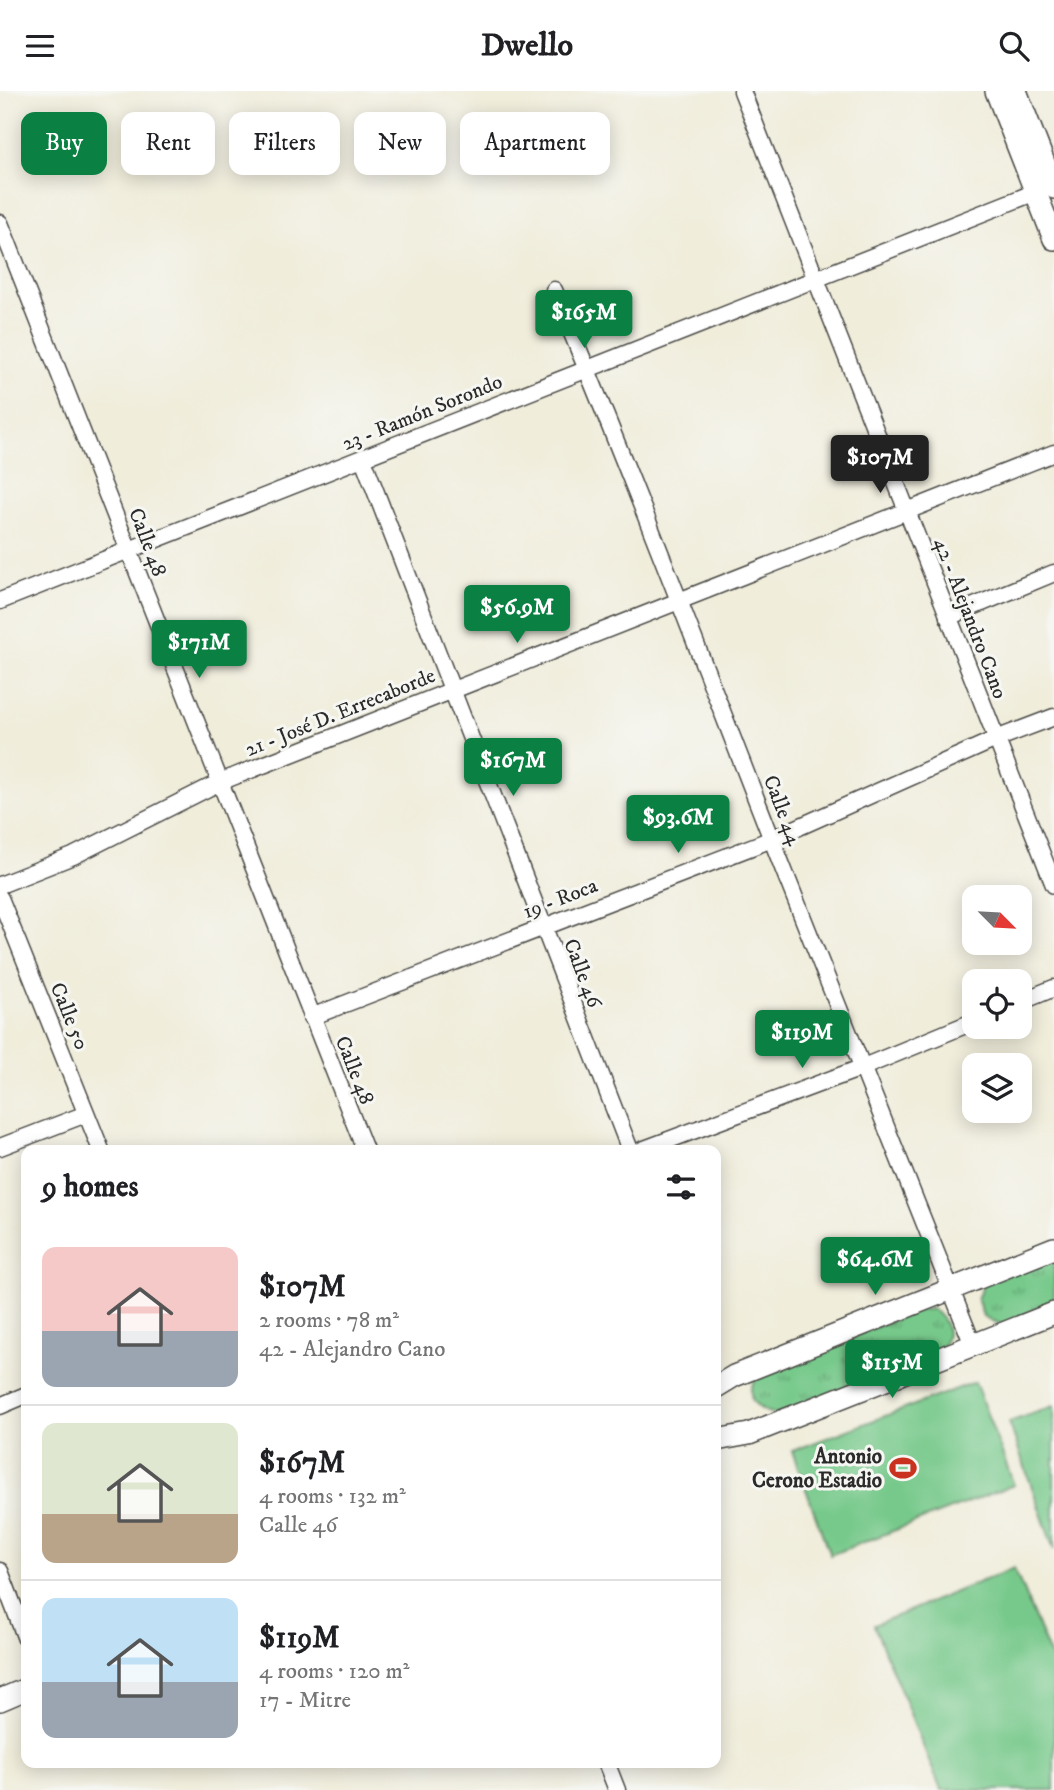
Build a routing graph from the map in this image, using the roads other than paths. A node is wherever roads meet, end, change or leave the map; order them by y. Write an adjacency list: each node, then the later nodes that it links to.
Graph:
1 (742, 91): 7 (street, 42 - Alejandro Cano)
2 (996, 91): 4 (street)
3 (1016, 91): 4 (street)
4 (1049, 188): 6 (street); 7 (street, 23 - Ramón Sorondo)
5 (0, 223): 13 (street, Calle 48)
6 (1054, 239)
7 (815, 279): 9 (street, 23 - Ramón Sorondo); 12 (street, 42 - Alejandro Cano)
8 (554, 290): 9 (street, Calle 44)
9 (587, 369): 11 (street, 23 - Ramón Sorondo); 16 (street, Calle 44)
10 (1054, 453): 12 (street, 21 - José D. Errecaborde)
11 (363, 459): 13 (street, 23 - Ramón Sorondo); 18 (street, Calle 46)
12 (906, 512): 16 (street, 21 - José D. Errecaborde); 17 (street, 42 - Alejandro Cano)
13 (128, 549): 15 (street, 23 - Ramón Sorondo); 21 (street, Calle 48)
14 (1054, 573): 17 (street)
15 (0, 601)
16 (679, 601): 18 (street, 21 - José D. Errecaborde); 22 (street, Calle 44)
17 (948, 617): 20 (street, 42 - Alejandro Cano)
18 (453, 690): 21 (street, 21 - José D. Errecaborde); 26 (street, Calle 46)
19 (1054, 717): 20 (street, 19 - Roca)
20 (996, 739): 22 (street, 19 - Roca); 24 (street, 42 - Alejandro Cano)
21 (220, 782): 23 (street, 21 - José D. Errecaborde); 29 (street, Calle 48)
22 (772, 839): 26 (street, 19 - Roca); 31 (street, Calle 44)
23 (0, 885)
24 (1054, 885)
25 (0, 898): 32 (street, Calle 50)
26 (542, 927): 29 (street, 19 - Roca); 35 (street, Calle 46)
27 (1054, 988): 28 (street)
28 (1032, 997)
29 (311, 1017): 34 (street, Calle 48)
30 (962, 1026): 31 (street)
31 (861, 1068): 36 (street); 39 (street, Calle 44)
32 (86, 1114): 33 (street, Calle 50); 37 (street)
33 (99, 1145)
34 (363, 1145)
35 (627, 1145)
36 (655, 1145)
37 (0, 1147)
38 (1054, 1248): 39 (street)
39 (951, 1289): 41 (street, Calle 44); 42 (street)
40 (1054, 1313): 41 (street)
41 (973, 1345): 45 (street)
42 (721, 1384)
43 (21, 1397): 44 (street)
44 (0, 1406)
45 (721, 1439)
46 (0, 1571): 47 (street)
47 (21, 1626)
48 (21, 1691): 49 (street)
49 (0, 1700)
50 (609, 1768): 51 (street)
51 (617, 1790)

